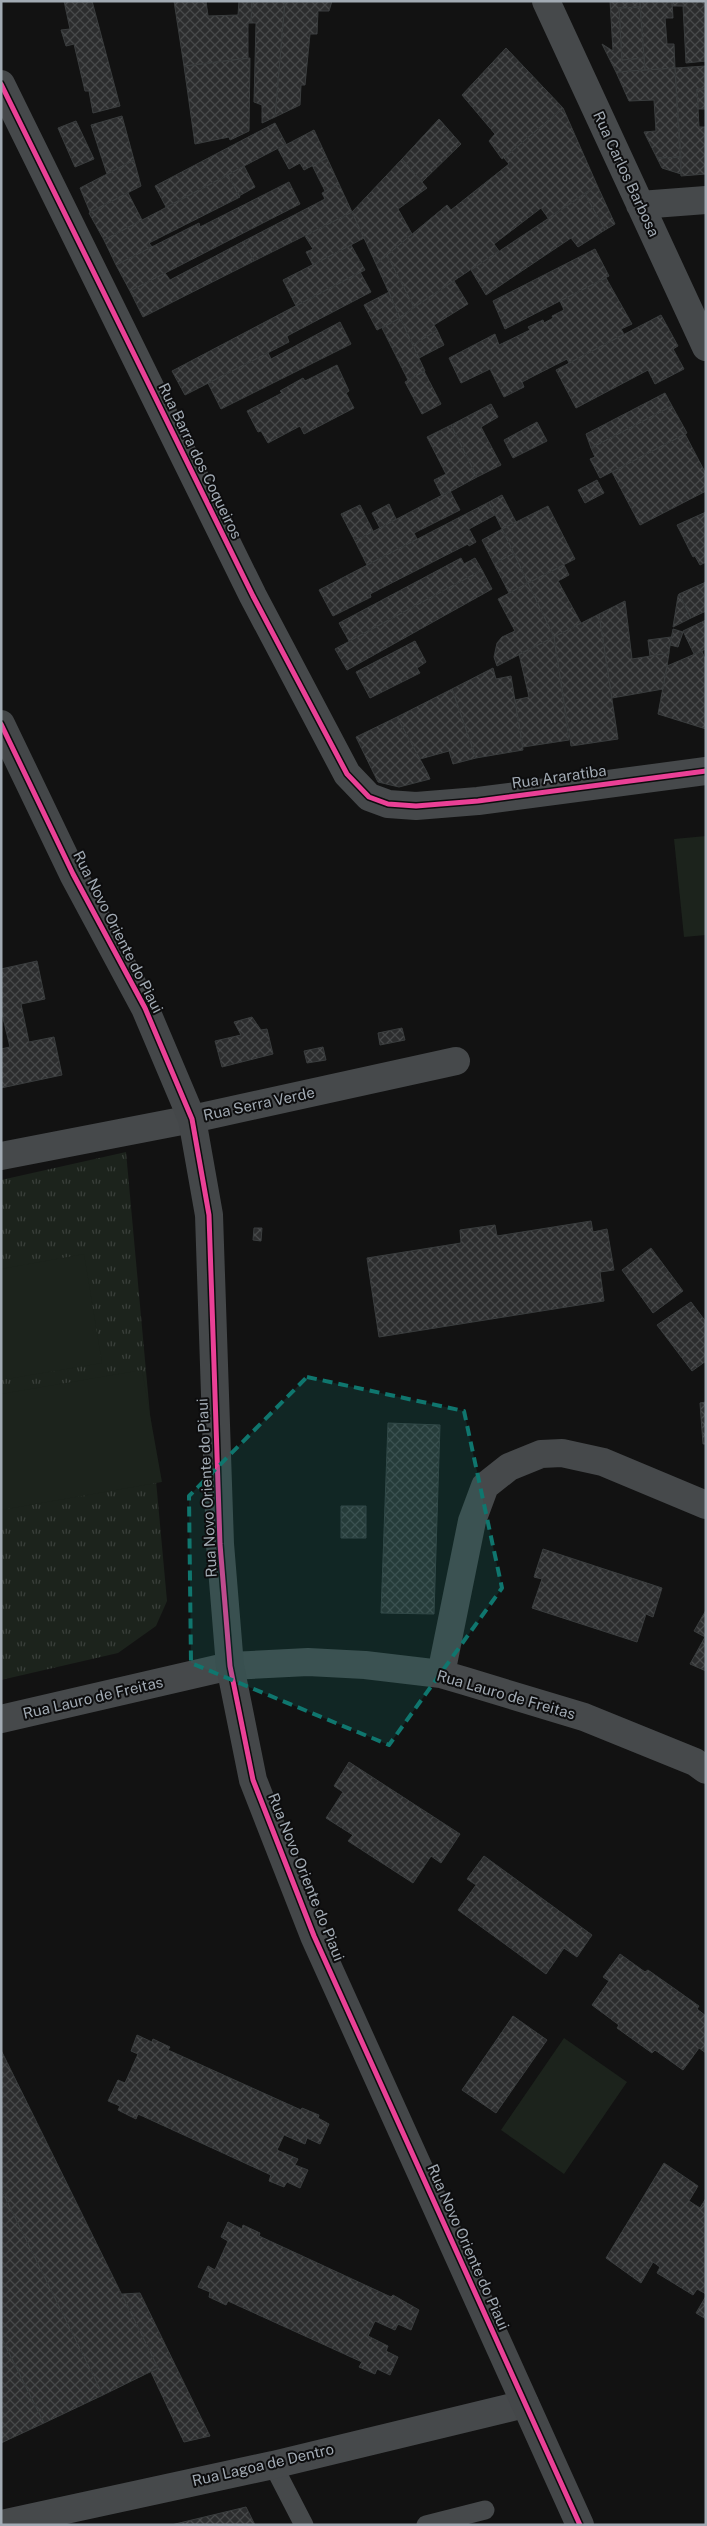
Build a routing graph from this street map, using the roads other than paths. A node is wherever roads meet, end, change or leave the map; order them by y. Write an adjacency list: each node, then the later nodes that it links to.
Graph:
1 (546, 1): 4 (street, Rua Carlos Barbosa)
2 (1, 84): 8 (street, Rua Barra dos Coqueiros)
3 (706, 200): 4 (street)
4 (640, 205): 5 (street, Rua Carlos Barbosa)
5 (706, 347)
6 (1, 724): 10 (street, Rua Novo Oriente do Piaui)
7 (706, 770): 8 (street, Rua Araratiba)
8 (416, 806)
9 (456, 1061): 10 (street, Rua Serra Verde)
10 (192, 1119): 11 (street, Rua Serra Verde); 13 (street, Rua Novo Oriente do Piaui)
11 (1, 1156)
12 (706, 1505): 14 (street)
13 (230, 1666): 14 (street, Rua Lauro de Freitas); 15 (street, Rua Lauro de Freitas); 17 (street, Rua Novo Oriente do Piaui)
14 (441, 1674): 16 (street, Rua Lauro de Freitas)
15 (1, 1719)
16 (706, 1770)
17 (525, 2404): 18 (street, Rua Lagoa de Dentro); 23 (street, Rua Novo Oriente do Piaui)
18 (273, 2465): 20 (street, Rua Lagoa de Dentro); 21 (lane)
19 (485, 2510): 22 (lane)
20 (1, 2524)
21 (304, 2525)
22 (426, 2525)
23 (580, 2525)

